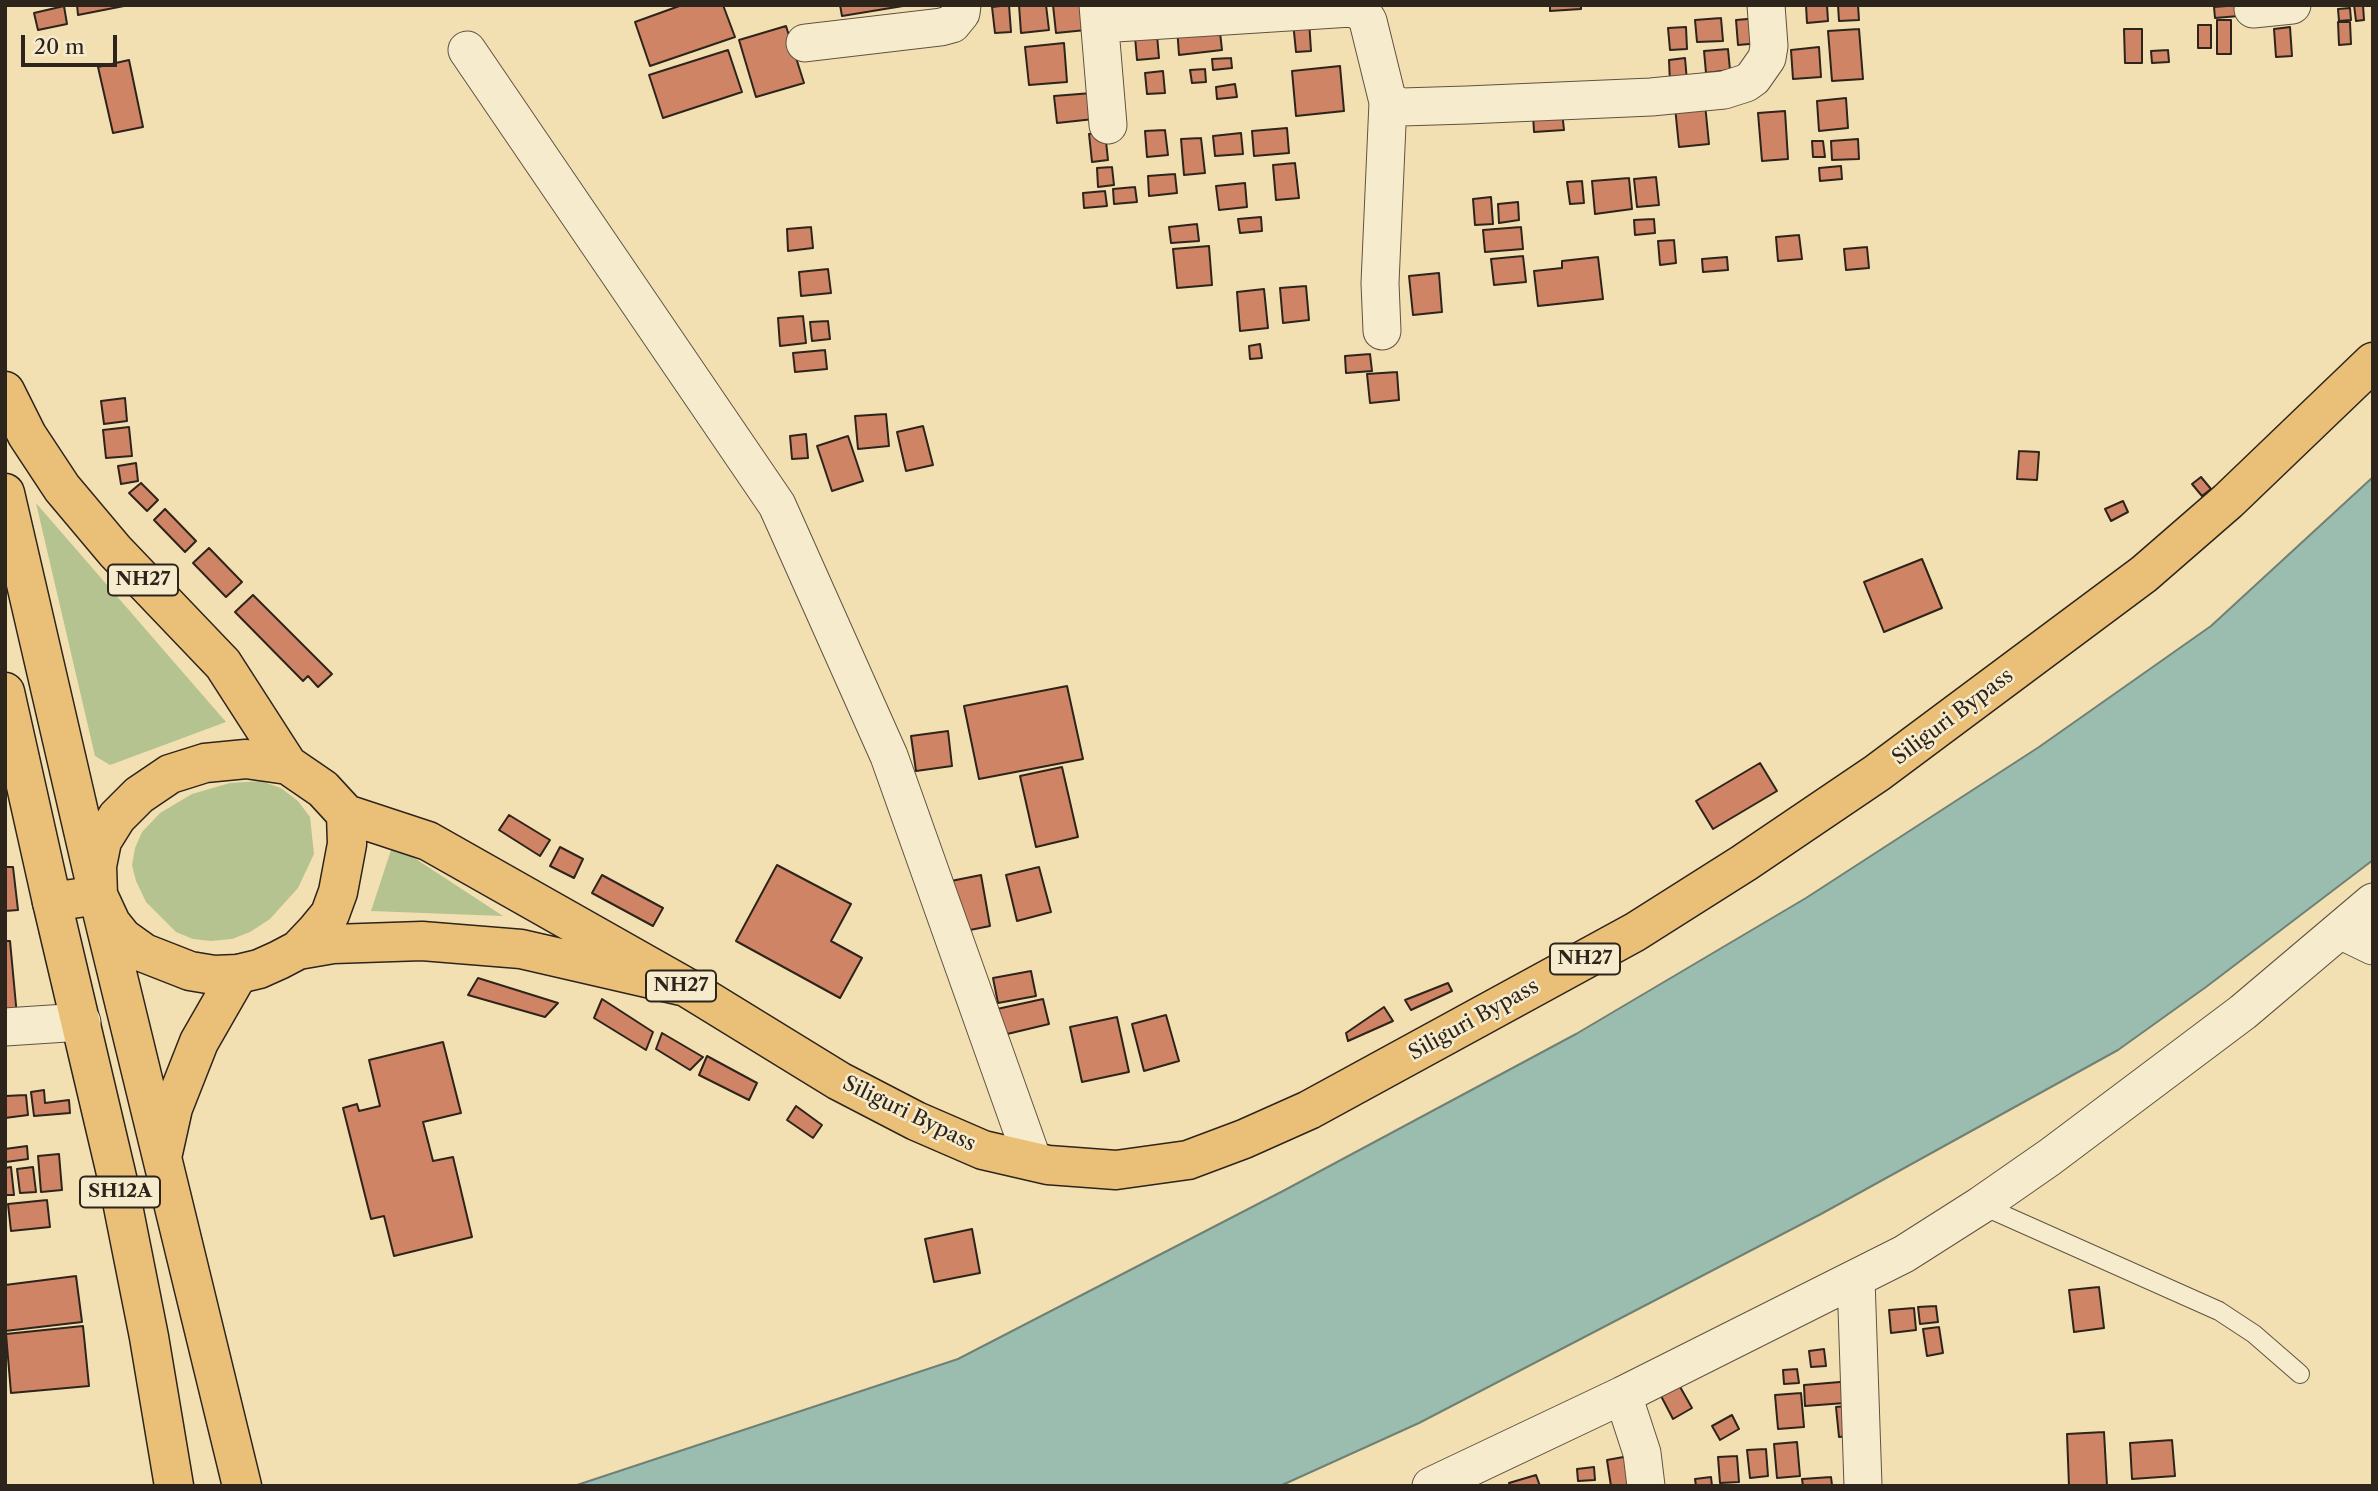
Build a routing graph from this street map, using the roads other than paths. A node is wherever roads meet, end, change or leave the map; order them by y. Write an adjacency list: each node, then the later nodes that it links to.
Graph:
1 (962, 5): 6 (street)
2 (1766, 5): 8 (street)
3 (2292, 5): 4 (street)
4 (2253, 9)
5 (1099, 15): 8 (street); 9 (street)
6 (805, 43)
7 (467, 50): 29 (street)
8 (1388, 102): 10 (street)
9 (1108, 125)
10 (1382, 331)
11 (2373, 362): 29 (main road, Siliguri Bypass / NH27)
12 (5, 391): 15 (main road, NH27)
13 (5, 493): 18 (main road, NH27)
14 (5, 692): 16 (main road)
15 (288, 765): 17 (main road, NH27); 18 (main road, NH27)
16 (14, 774): 19 (main road)
17 (346, 814): 23 (main road, NH27); 25 (main road, NH27)
18 (98, 895): 19 (main road); 24 (main road, NH27); 28 (main road, SH12A)
19 (52, 902): 26 (main road, SH12A)
20 (2373, 902): 21 (street)
21 (2340, 930): 22 (street); 30 (street)
22 (2373, 946)
23 (298, 950): 24 (main road, NH27); 25 (main road, NH27)
24 (238, 974): 28 (main road, SH12A)
25 (686, 987): 29 (main road, Siliguri Bypass / NH27)
26 (82, 1023): 27 (street); 34 (main road, SH12A)
27 (5, 1027)
28 (162, 1159): 36 (main road, SH12A)
29 (1033, 1161)
30 (1981, 1205): 31 (street); 32 (lane)
31 (1856, 1279): 33 (street); 39 (street)
32 (2300, 1374)
33 (1623, 1395): 37 (street); 38 (street)
34 (171, 1470): 35 (main road)
35 (146, 1486)
36 (242, 1486)
37 (1431, 1486)
38 (1646, 1486)
39 (1863, 1486)

